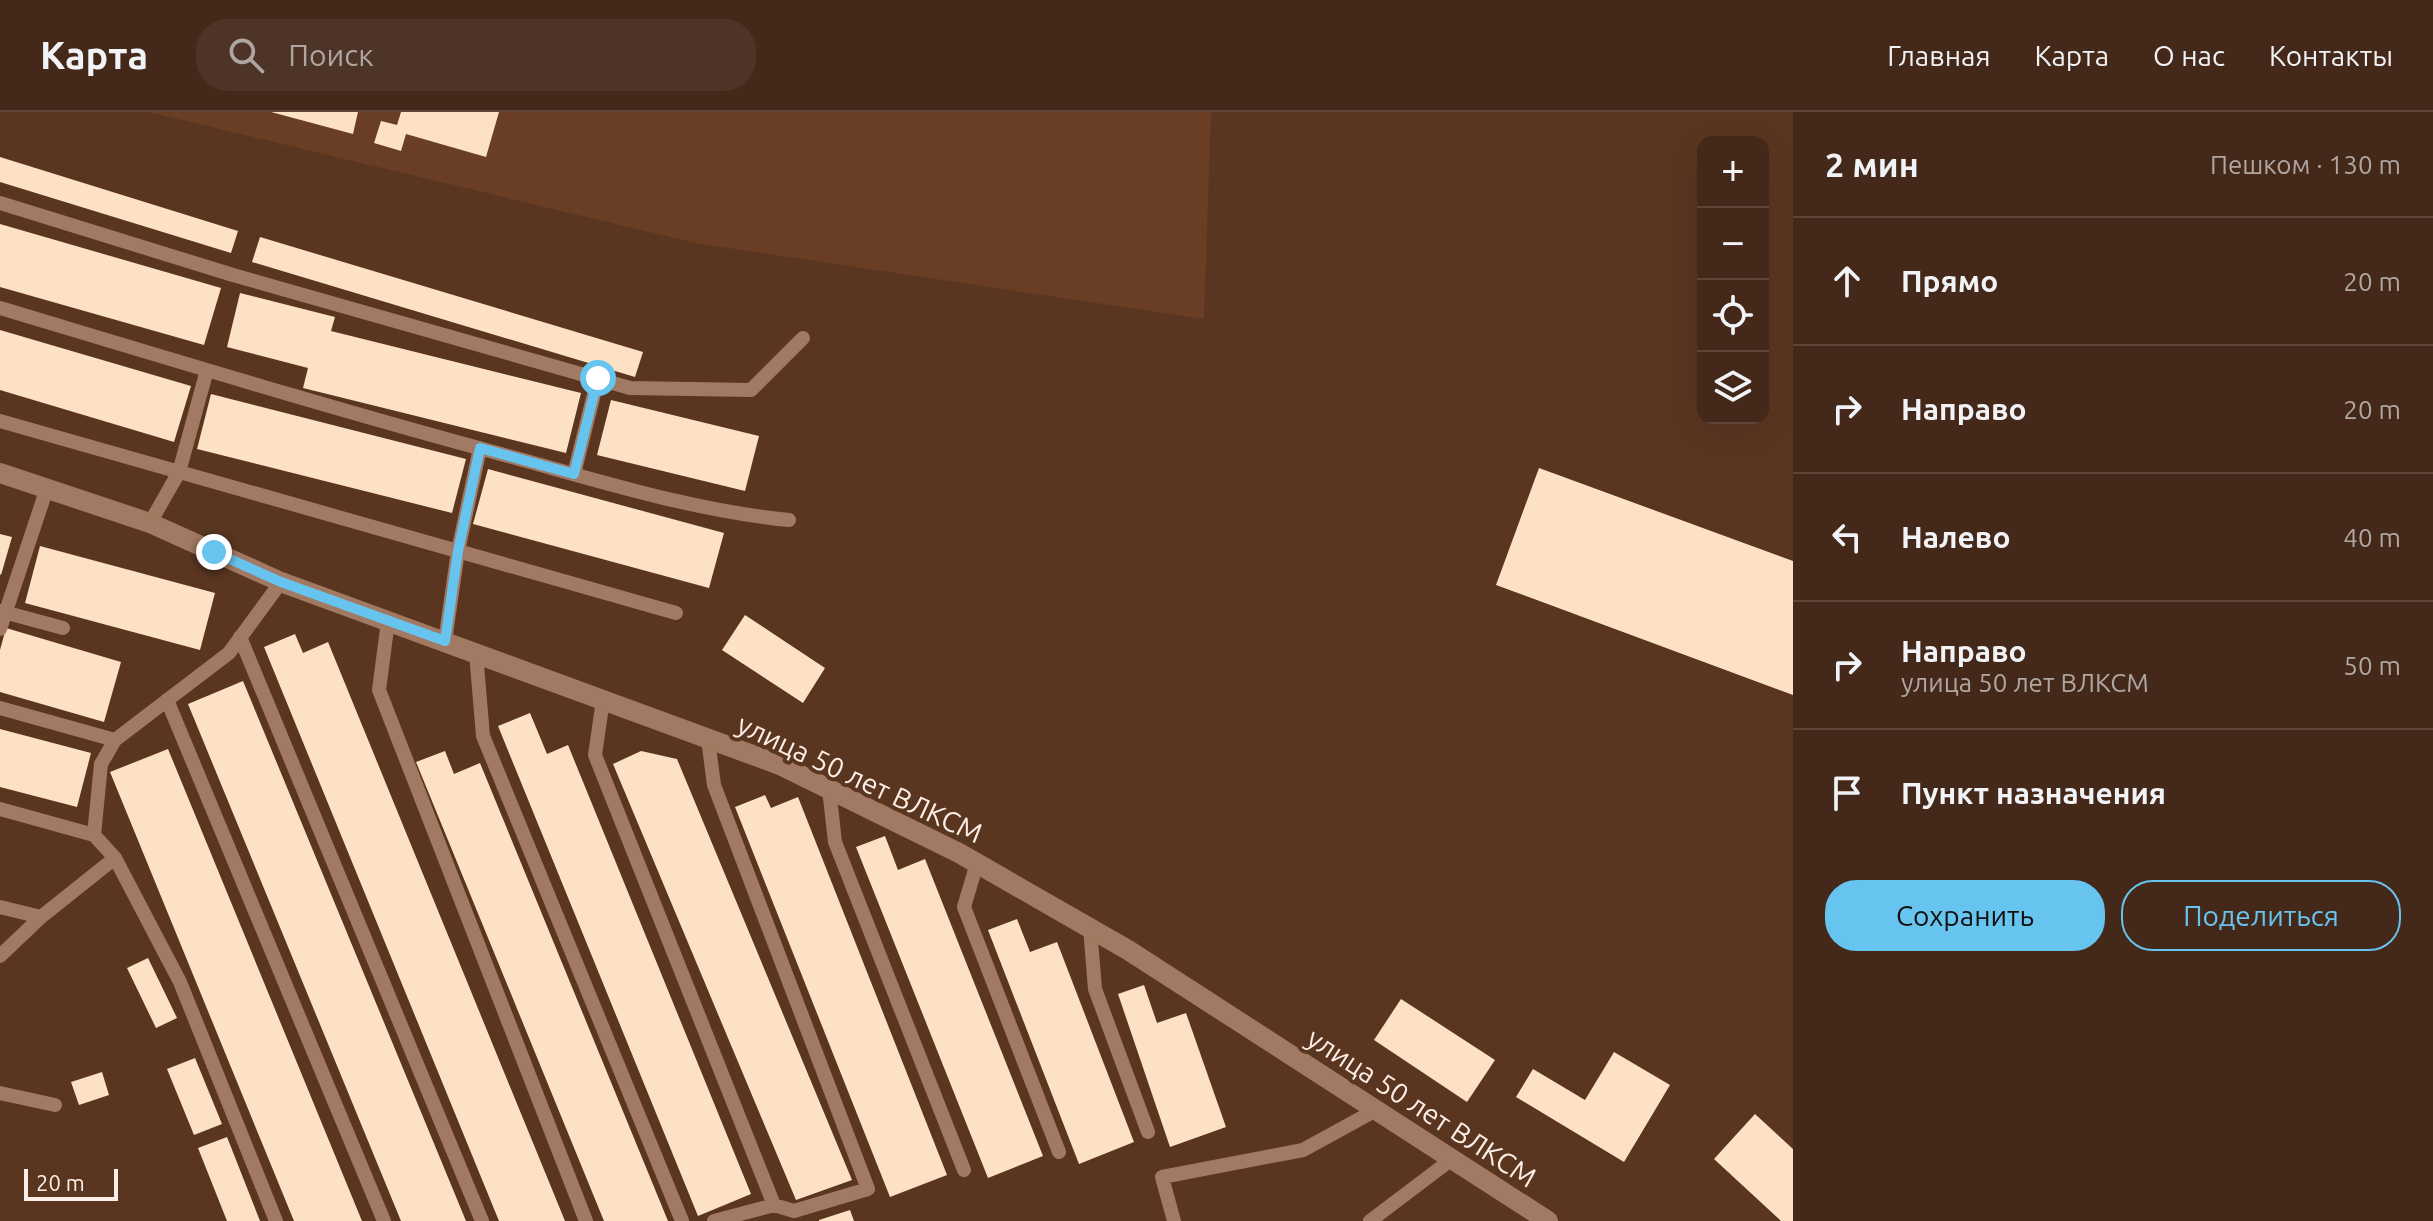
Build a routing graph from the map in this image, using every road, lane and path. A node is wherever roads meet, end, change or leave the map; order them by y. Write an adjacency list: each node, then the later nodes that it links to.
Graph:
1 (0, 203): 5 (lane)
2 (0, 308): 4 (lane)
3 (803, 338): 5 (lane)
4 (207, 370): 7 (lane); 8 (lane)
5 (598, 378): 10 (lane)
6 (0, 421): 8 (lane)
7 (480, 448): 10 (lane); 14 (lane)
8 (179, 472): 13 (lane); 14 (lane)
9 (0, 473): 11 (street, улица 50 лет ВЛКСМ)
10 (574, 474): 12 (lane)
11 (47, 488): 13 (street, улица 50 лет ВЛКСМ); 16 (lane)
12 (789, 520)
13 (150, 523): 15 (street, улица 50 лет ВЛКСМ)
14 (458, 551): 17 (lane); 22 (lane)
15 (281, 582): 18 (street, улица 50 лет ВЛКСМ); 21 (lane)
16 (3, 612): 19 (lane); 20 (lane)
17 (676, 613)
18 (388, 621): 22 (street, улица 50 лет ВЛКСМ); 49 (lane)
19 (63, 628)
20 (0, 629)
21 (240, 637): 24 (lane); 48 (lane)
22 (445, 641): 23 (street, улица 50 лет ВЛКСМ)
23 (476, 653): 25 (street, улица 50 лет ВЛКСМ); 50 (lane)
24 (167, 700): 28 (lane); 47 (lane)
25 (603, 700): 27 (street, улица 50 лет ВЛКСМ); 45 (lane)
26 (0, 708): 28 (lane)
27 (708, 739): 29 (street, улица 50 лет ВЛКСМ); 45 (lane)
28 (115, 740): 31 (lane)
29 (829, 789): 33 (street, улица 50 лет ВЛКСМ); 44 (lane)
30 (0, 809): 31 (lane)
31 (94, 835): 32 (lane)
32 (115, 858): 35 (lane); 46 (lane)
33 (977, 863): 36 (street, улица 50 лет ВЛКСМ); 42 (lane)
34 (0, 907): 35 (lane)
35 (41, 917): 37 (lane)
36 (1090, 928): 40 (street, улица 50 лет ВЛКСМ); 41 (lane)
37 (0, 956)
38 (0, 1093): 39 (lane)
39 (55, 1105)
40 (1376, 1110): 43 (street, улица 50 лет ВЛКСМ); 52 (lane)
41 (1148, 1132)
42 (1059, 1152)
43 (1452, 1159): 53 (lane); 54 (street, улица 50 лет ВЛКСМ)
44 (964, 1170)
45 (774, 1205): 51 (lane)
46 (276, 1221)
47 (384, 1221)
48 (482, 1221)
49 (586, 1221)
50 (682, 1221)
51 (714, 1221)
52 (1174, 1221)
53 (1370, 1221)
54 (1548, 1221)

